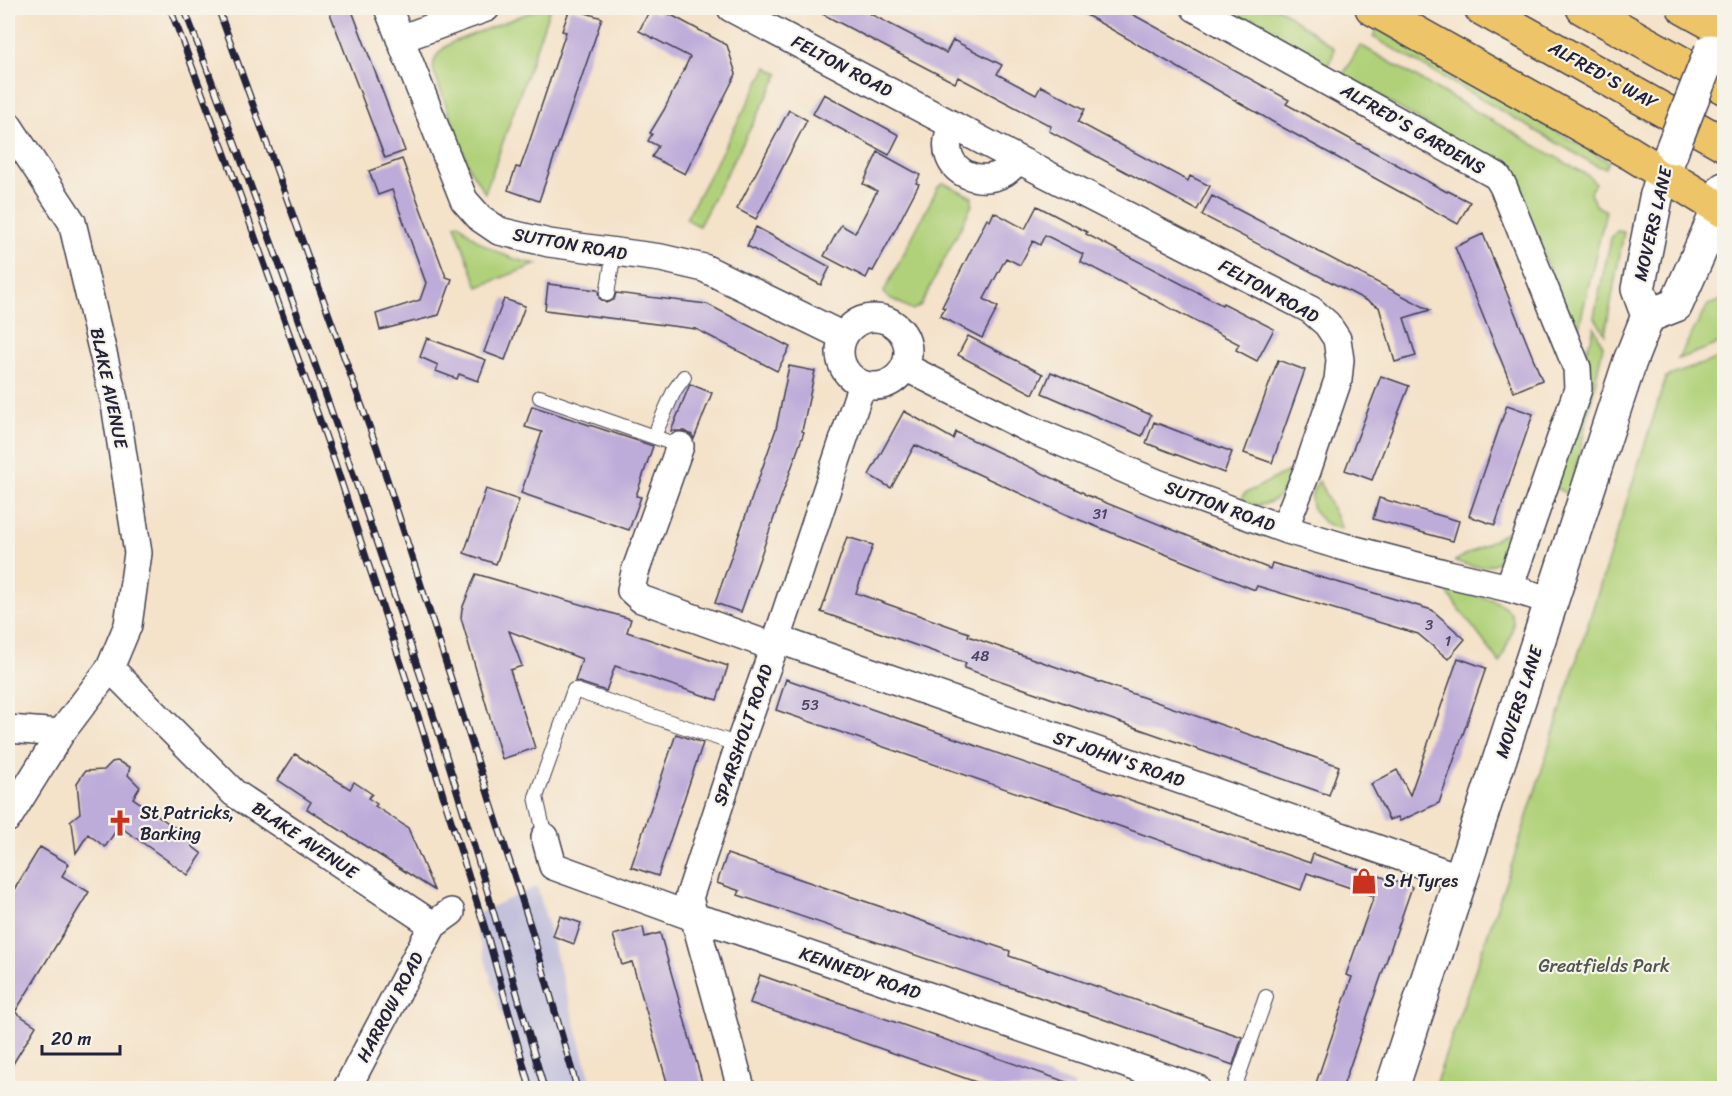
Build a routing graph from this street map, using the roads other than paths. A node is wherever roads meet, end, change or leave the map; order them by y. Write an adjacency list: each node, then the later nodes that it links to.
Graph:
1 (388, 8): 10 (street, SUTTON ROAD)
2 (486, 8): 10 (street)
3 (731, 8): 12 (street, FELTON ROAD)
4 (1195, 8): 29 (street, ALFRED'S GARDENS)
5 (1372, 8): 16 (highway)
6 (1480, 8): 14 (highway, ALFRED'S WAY)
7 (1583, 8): 11 (highway)
8 (1684, 8): 9 (highway)
9 (1720, 32): 16 (street, MOVERS LANE, bridge)
10 (399, 39): 18 (street, SUTTON ROAD)
11 (1725, 87)
12 (953, 125): 15 (street, FELTON ROAD); 15 (street)
13 (12, 139): 32 (street, BLAKE AVENUE)
14 (1725, 144)
15 (1017, 159): 28 (street, FELTON ROAD)
16 (1668, 160): 17 (highway); 20 (street, MOVERS LANE)
17 (1723, 203): 20 (street)
18 (614, 252): 19 (lane); 21 (street, SUTTON ROAD)
19 (607, 294)
20 (1648, 316): 30 (street, MOVERS LANE)
21 (843, 336): 22 (street); 24 (street)
22 (905, 367): 24 (street); 28 (street, SUTTON ROAD)
23 (684, 377): 26 (lane)
24 (862, 384): 31 (street, SPARSHOLT ROAD)
25 (540, 397): 26 (lane)
26 (654, 436): 27 (lane)
27 (680, 446): 31 (street, ST JOHN'S ROAD)
28 (1284, 529): 29 (street, SUTTON ROAD)
29 (1509, 588): 30 (street, SUTTON ROAD)
30 (1552, 601): 38 (street, MOVERS LANE)
31 (775, 643): 35 (street, SPARSHOLT ROAD); 38 (street, ST JOHN'S ROAD)
32 (110, 668): 34 (street, BLAKE AVENUE); 40 (street, BLAKE AVENUE)
33 (8, 729): 34 (street)
34 (61, 733): 36 (street, BLAKE AVENUE)
35 (739, 745): 37 (lane); 39 (street, SPARSHOLT ROAD)
36 (8, 818)
37 (546, 837): 39 (street, KENNEDY ROAD)
38 (1461, 878): 46 (street, MOVERS LANE)
39 (693, 917): 43 (street, SPARSHOLT ROAD); 44 (street, KENNEDY ROAD)
40 (442, 918): 42 (street, HARROW ROAD)
41 (1266, 997): 45 (lane)
42 (347, 1089)
43 (741, 1089)
44 (1196, 1089)
45 (1234, 1089)
46 (1392, 1089)

